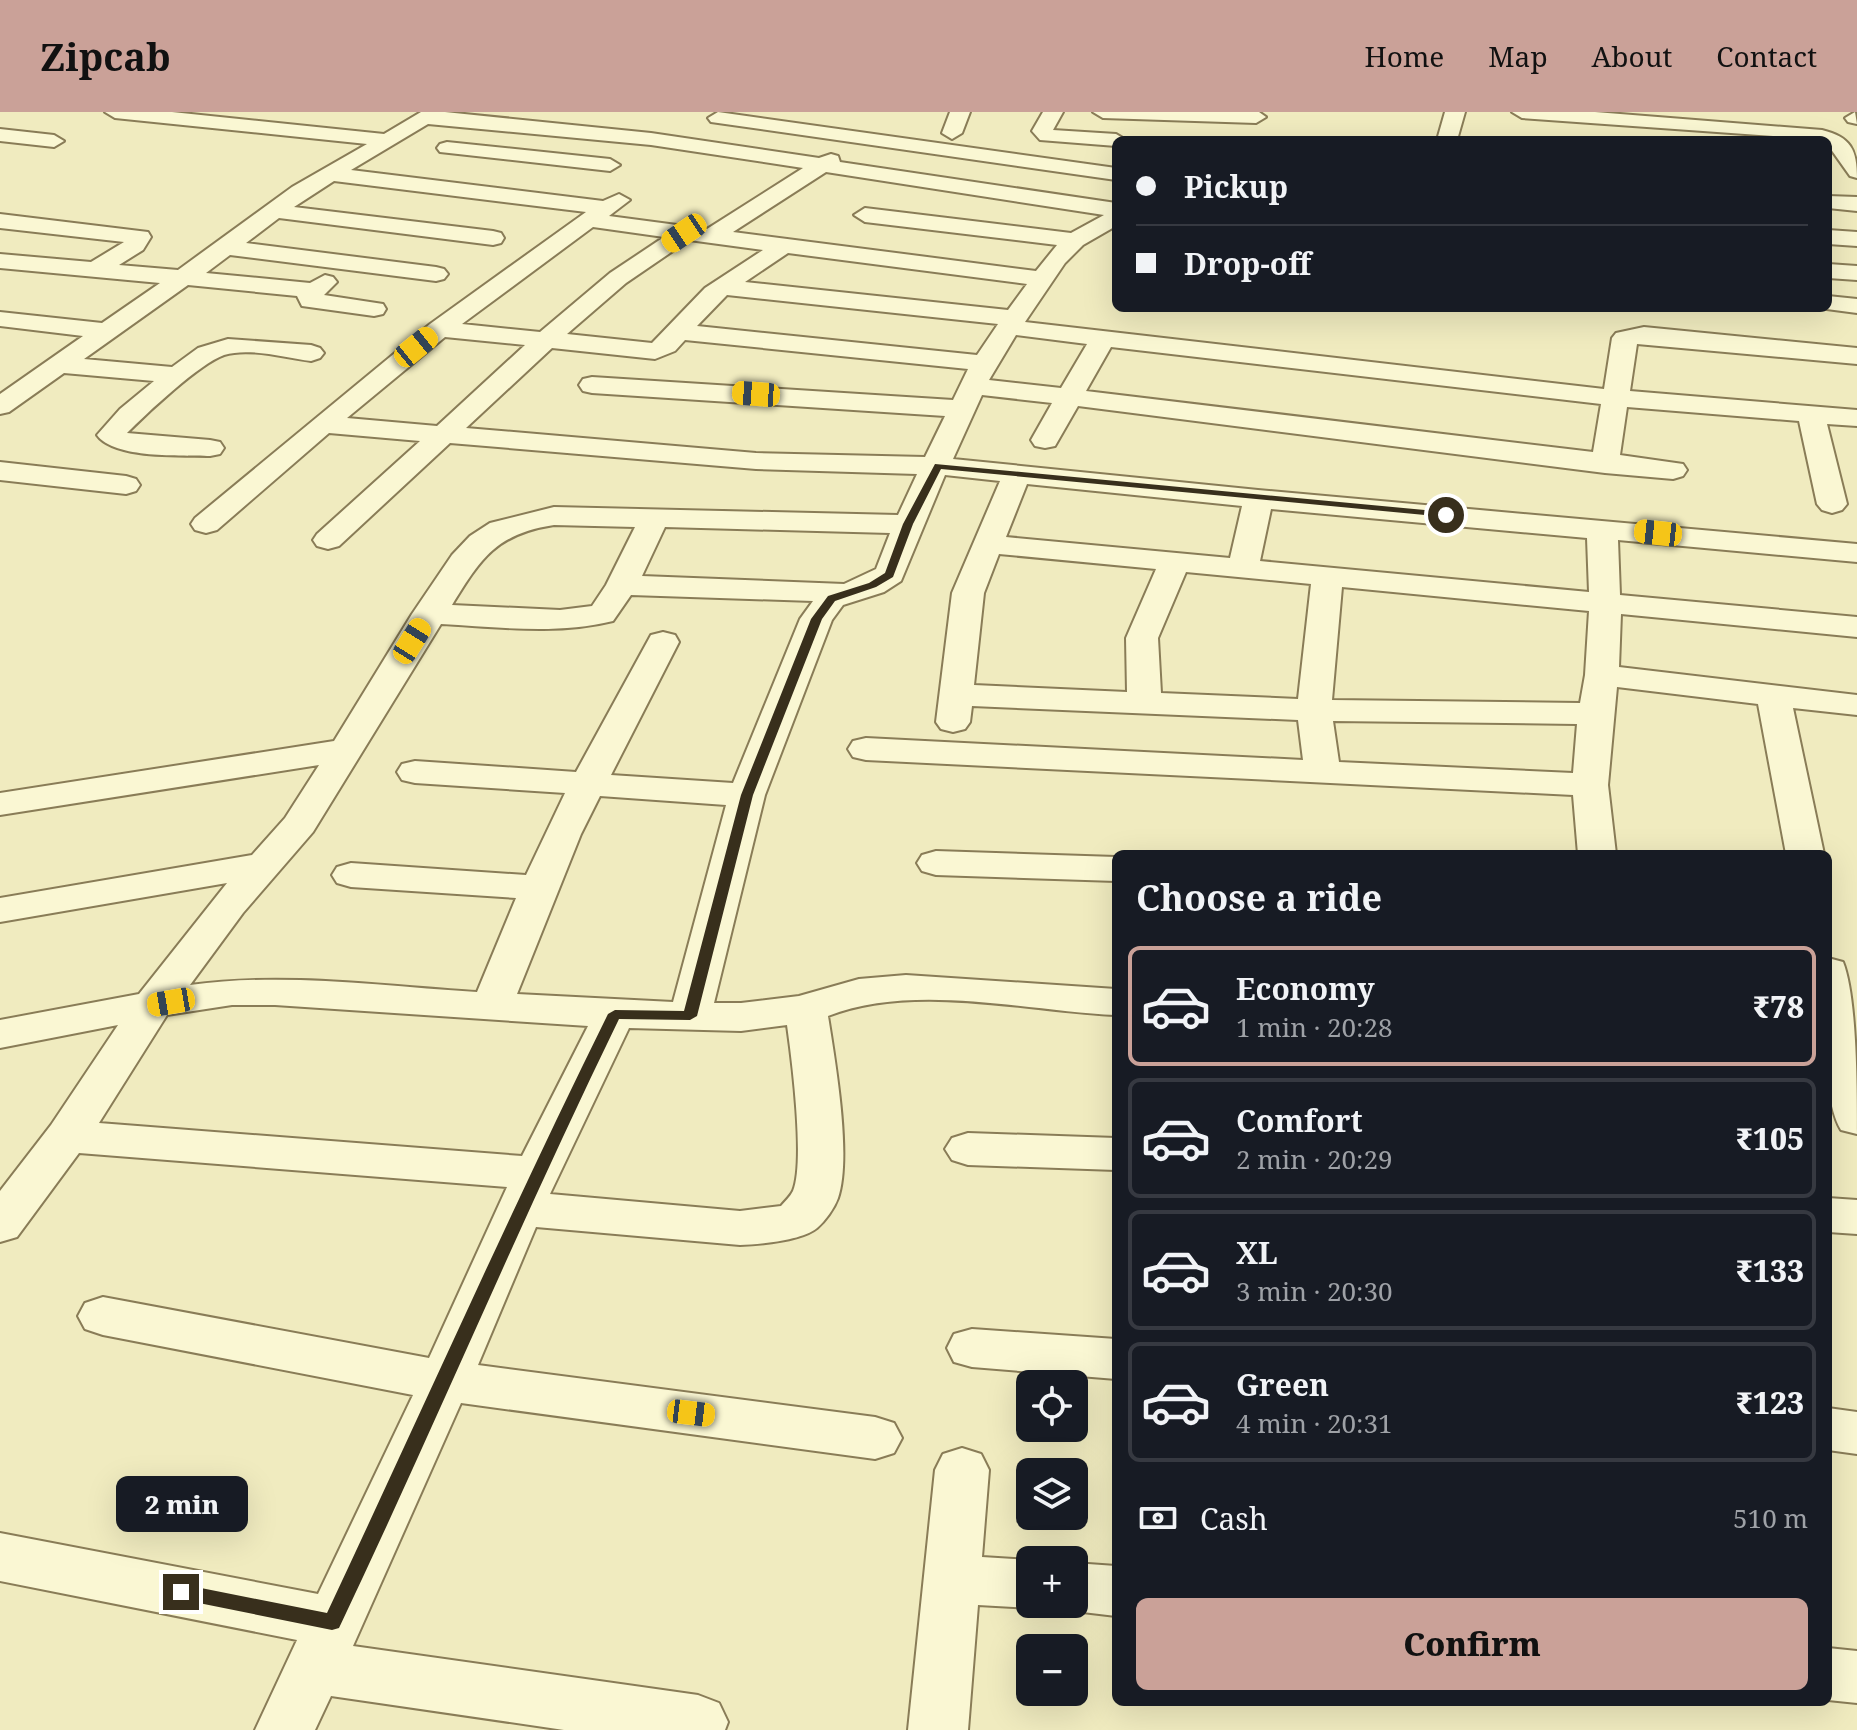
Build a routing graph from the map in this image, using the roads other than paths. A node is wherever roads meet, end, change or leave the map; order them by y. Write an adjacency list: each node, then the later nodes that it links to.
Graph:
1 (115, 112): 21 (street)
2 (960, 112): 12 (street)
3 (1053, 112): 19 (street)
4 (1103, 112): 7 (street)
5 (1455, 112): 15 (street)
6 (1522, 112): 8 (street)
7 (1258, 114): 14 (street)
8 (1546, 114): 11 (street); 16 (street)
9 (430, 115): 21 (street); 23 (street)
10 (718, 118): 18 (street)
11 (1621, 123): 17 (street)
12 (952, 133)
13 (0, 135): 20 (street)
14 (1240, 136)
15 (1448, 136)
16 (1540, 136)
17 (1820, 136)
18 (866, 139): 23 (street); 27 (street)
19 (1112, 140)
20 (54, 141)
21 (385, 142): 24 (street); 28 (street)
22 (1849, 149): 26 (street)
23 (823, 164): 35 (street); 38 (street)
24 (610, 165)
25 (1832, 169): 26 (street)
26 (1857, 171)
27 (1112, 173)
28 (330, 174): 29 (street); 33 (street)
29 (513, 196): 32 (street); 37 (street)
30 (1832, 202): 31 (street)
31 (1857, 204)
32 (605, 209): 38 (street); 61 (street)
33 (275, 211): 37 (street); 44 (street)
34 (865, 215): 42 (street)
35 (1112, 220): 42 (street)
36 (0, 221): 48 (street)
37 (453, 234): 40 (street)
38 (697, 235): 43 (street); 65 (street)
39 (1832, 237): 41 (street)
40 (493, 238)
41 (1857, 239)
42 (1075, 240): 53 (street)
43 (782, 247): 53 (street); 54 (street)
44 (226, 248): 46 (street); 52 (street)
45 (0, 261): 47 (street)
46 (352, 265): 51 (street); 55 (street)
47 (69, 267): 48 (street); 59 (street)
48 (95, 270): 52 (street)
49 (1832, 271): 50 (street)
50 (1857, 273)
51 (436, 274)
52 (184, 277): 55 (street); 62 (street)
53 (1040, 279): 60 (street)
54 (722, 287): 60 (street); 63 (street)
55 (313, 290): 58 (street)
56 (1832, 303): 57 (street)
57 (1857, 306)
58 (374, 309)
59 (0, 316): 62 (street)
60 (1010, 322): 64 (street); 73 (street)
61 (439, 329): 65 (street); 80 (street)
62 (104, 331): 68 (street)
63 (678, 332): 65 (street); 73 (street)
64 (1103, 338): 74 (street); 76 (street)
65 (543, 341): 81 (street)
66 (311, 353): 69 (street)
67 (1857, 356): 75 (street)
68 (59, 365): 69 (street); 71 (street)
69 (179, 375): 83 (street)
70 (0, 379): 71 (street)
71 (35, 383): 77 (street)
72 (592, 385): 73 (street)
73 (974, 386): 76 (street); 85 (street)
74 (1341, 398): 75 (street); 76 (street); 84 (street)
75 (1615, 398): 78 (street); 84 (street)
76 (1069, 399): 82 (street)
77 (0, 406)
78 (1811, 414): 79 (street); 91 (street)
79 (1857, 418)
80 (322, 424): 81 (street); 93 (street)
81 (445, 435): 85 (street); 96 (street)
82 (1045, 440)
83 (210, 448)
84 (1605, 464): 86 (street)
85 (938, 466): 88 (street); 94 (street)
86 (1673, 470)
87 (0, 471): 89 (street)
88 (1017, 474): 90 (street); 97 (street)
89 (126, 485)
90 (1258, 499): 95 (street); 100 (street)
91 (1832, 504)
92 (655, 516): 94 (street); 102 (street); 105 (street)
93 (206, 524)
94 (908, 524): 103 (street)
95 (1602, 528): 98 (street); 104 (street)
96 (328, 540)
97 (988, 544): 99 (street); 109 (street)
98 (1857, 553)
99 (1174, 563): 100 (street); 111 (street)
100 (1243, 570): 101 (street)
101 (1327, 578): 104 (street); 113 (street)
102 (622, 585): 103 (street); 105 (street)
103 (843, 593): 122 (street)
104 (1605, 604): 106 (street); 108 (street)
105 (428, 614): 116 (street)
106 (1857, 627)
107 (663, 642): 120 (street)
108 (1602, 675): 110 (street); 114 (street)
109 (956, 695): 111 (street); 117 (street)
110 (1774, 697): 112 (street); 125 (street)
111 (1144, 703): 113 (street)
112 (1857, 705)
113 (1314, 710): 114 (street); 119 (street)
114 (1595, 714): 121 (street)
115 (866, 749): 117 (street)
116 (346, 750): 123 (street); 127 (street)
117 (950, 754): 119 (street)
118 (415, 772): 120 (street)
119 (1323, 772): 121 (street)
120 (587, 784): 122 (street); 130 (street)
121 (1590, 785): 124 (street)
122 (747, 795): 138 (street)
123 (0, 804)
124 (1597, 850)
125 (1804, 850)
126 (936, 863): 128 (street)
127 (268, 864): 131 (street); 134 (street)
128 (1112, 869)
129 (351, 875): 130 (street)
130 (538, 888): 135 (street)
131 (0, 910)
132 (1832, 991): 140 (street)
133 (1112, 1002): 136 (street)
134 (153, 1005): 135 (street); 139 (street); 141 (street)
135 (492, 1005): 137 (street)
136 (806, 1009): 138 (street); 144 (street)
137 (615, 1014): 138 (street); 144 (street)
138 (690, 1016)
139 (0, 1034)
140 (1857, 1119)
141 (67, 1136): 144 (street); 145 (street)
142 (968, 1149): 143 (street)
143 (1112, 1154)
144 (530, 1191): 151 (street)
145 (5, 1213)
146 (1832, 1215): 147 (street)
147 (1857, 1217)
148 (103, 1316): 151 (street)
149 (972, 1348): 150 (street)
150 (1112, 1359)
151 (445, 1381): 154 (street); 161 (street)
152 (1832, 1430): 153 (street)
153 (1857, 1433)
154 (875, 1438)
155 (962, 1470): 157 (street)
156 (0, 1557): 161 (street)
157 (951, 1579): 158 (street); 166 (street)
158 (1016, 1583)
159 (1088, 1588): 160 (street)
160 (1112, 1591)
161 (322, 1644): 164 (street); 165 (street)
162 (1832, 1674): 163 (street)
163 (1857, 1677)
164 (698, 1722)
165 (285, 1730)
166 (938, 1730)

